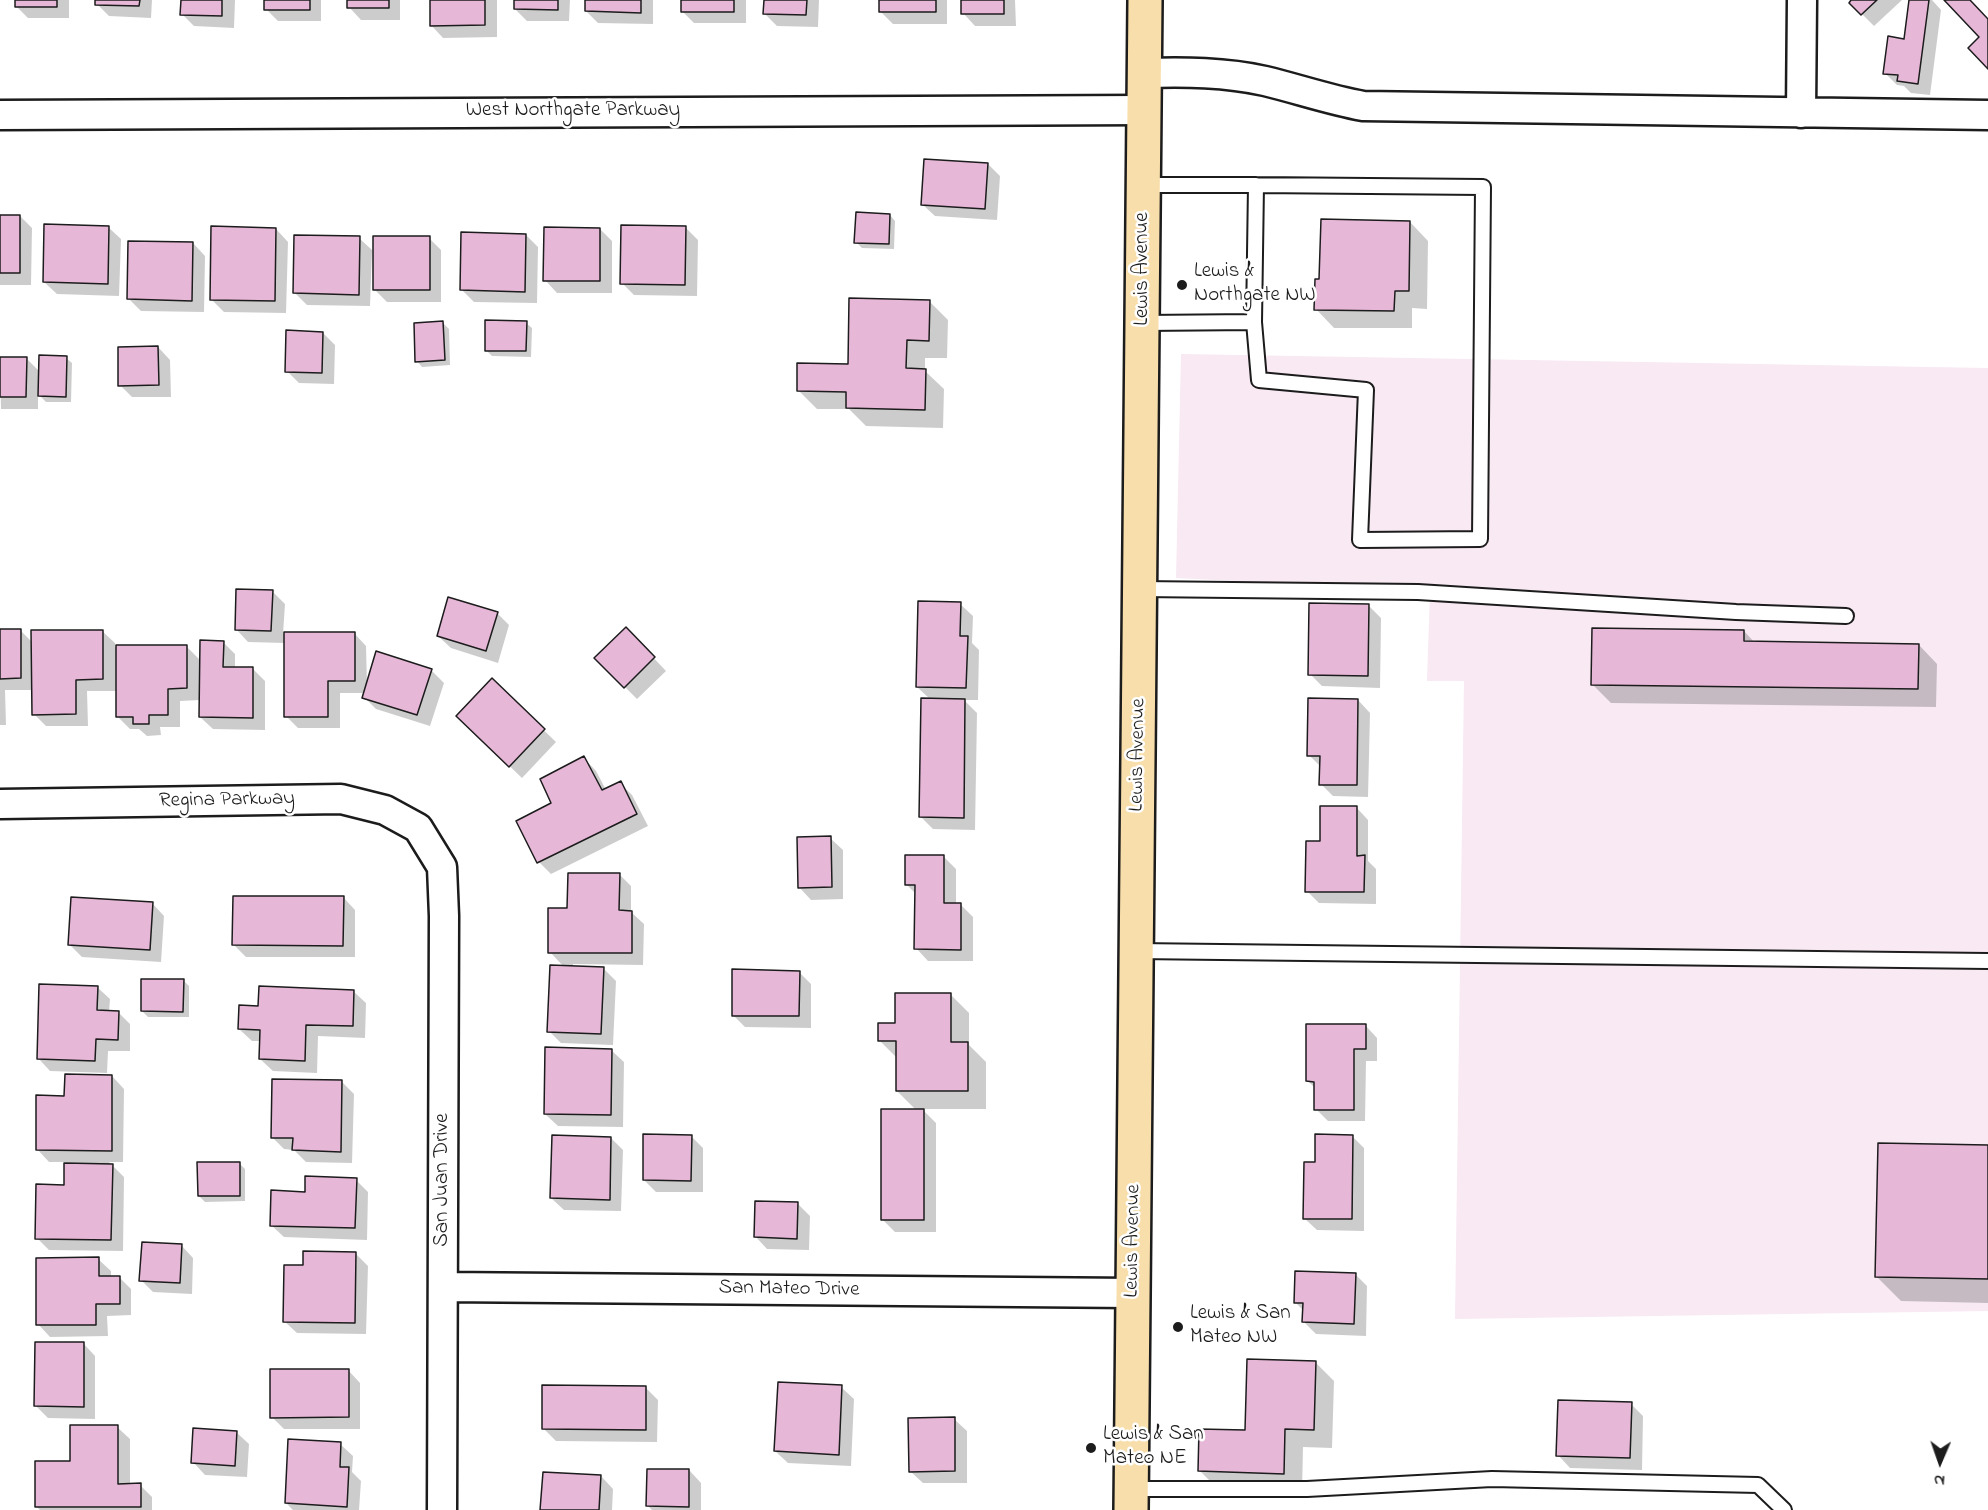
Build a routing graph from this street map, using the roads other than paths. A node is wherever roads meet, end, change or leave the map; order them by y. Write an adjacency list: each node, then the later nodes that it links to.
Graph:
1 (1145, 0): 3 (main road, Lewis Avenue)
2 (1802, 0): 5 (street)
3 (1145, 73): 4 (main road, Lewis Avenue); 5 (street)
4 (1145, 110): 6 (street, West Northgate Parkway); 8 (main road, Lewis Avenue)
5 (1801, 113): 7 (street)
6 (0, 115)
7 (1988, 115)
8 (1144, 185): 9 (lane); 11 (main road, Lewis Avenue)
9 (1256, 185): 10 (lane); 10 (lane)
10 (1254, 322): 11 (lane)
11 (1143, 323): 12 (main road, Lewis Avenue)
12 (1140, 589): 13 (lane); 16 (main road, Lewis Avenue)
13 (1846, 616)
14 (0, 804): 15 (street, Regina Parkway)
15 (434, 853): 18 (street, San Juan Drive)
16 (1136, 951): 17 (lane); 19 (main road, Lewis Avenue)
17 (1988, 961)
18 (444, 1287): 19 (street, San Mateo Drive); 21 (street, San Juan Drive)
19 (1133, 1293): 20 (main road, Lewis Avenue)
20 (1131, 1499): 22 (lane)
21 (442, 1510)
22 (1784, 1510)

